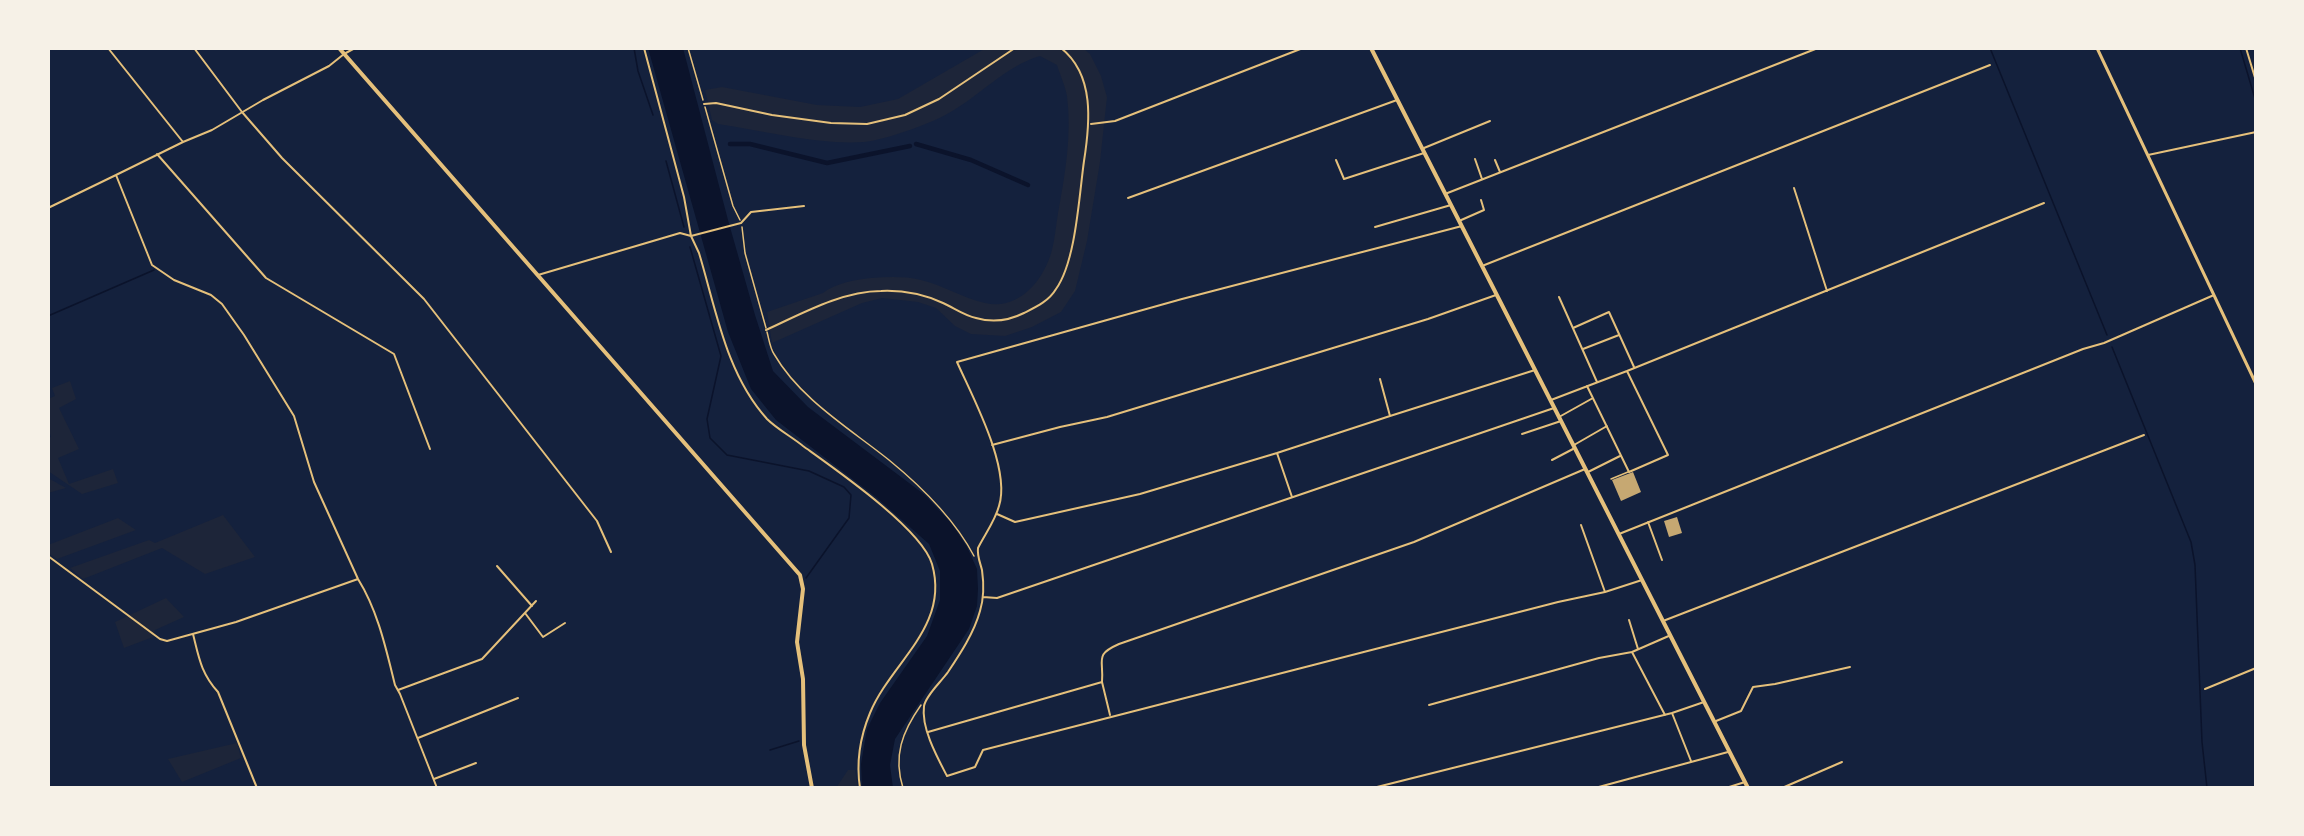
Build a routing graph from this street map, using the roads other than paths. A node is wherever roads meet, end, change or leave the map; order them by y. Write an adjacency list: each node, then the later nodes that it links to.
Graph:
1 (108, 48): 22 (street)
2 (194, 48): 18 (street)
3 (339, 48): 13 (main road)
4 (355, 48): 13 (street)
5 (644, 48): 43 (street)
6 (1015, 48): 17 (street)
7 (1061, 48): 20 (street)
8 (1303, 48): 20 (street)
9 (1371, 48): 16 (main road)
10 (1818, 48): 29 (street)
11 (2097, 48): 25 (street)
12 (2246, 48): 15 (street)
13 (344, 54): 18 (street); 45 (main road)
14 (1990, 65): 44 (street)
15 (2256, 81)
16 (1397, 100): 23 (main road); 34 (street)
17 (704, 104)
18 (242, 112): 22 (street); 83 (street)
19 (1490, 121): 23 (street)
20 (1090, 124): 51 (street)
21 (2256, 132): 25 (street)
22 (183, 142): 24 (street)
23 (1423, 151): 27 (street); 33 (main road)
24 (157, 154): 30 (street); 71 (street)
25 (2148, 155): 48 (street)
26 (1474, 159): 31 (street)
27 (1336, 160)
28 (1495, 160): 29 (street)
29 (1500, 172): 31 (street)
30 (116, 175): 39 (street); 87 (street)
31 (1482, 179): 33 (street)
32 (1794, 188): 46 (street)
33 (1445, 194): 37 (main road)
34 (1128, 198)
35 (1481, 200): 40 (street)
36 (2044, 203): 46 (street)
37 (1451, 205): 40 (main road); 42 (street)
38 (804, 206): 43 (street)
39 (48, 208)
40 (1459, 221): 41 (main road)
41 (1462, 226): 44 (main road); 69 (street)
42 (1375, 227)
43 (691, 236): 45 (street); 124 (street)
44 (1482, 266): 47 (main road)
45 (538, 275): 123 (main road)
46 (1827, 291): 54 (street)
47 (1497, 295): 55 (main road); 69 (street)
48 (2214, 295): 59 (street); 80 (street)
49 (1559, 297): 50 (street)
50 (1573, 328): 52 (street); 53 (street)
51 (766, 330)
52 (1619, 335): 53 (street); 54 (street)
53 (1583, 349): 58 (street)
54 (1634, 367): 56 (street)
55 (1535, 370): 62 (main road); 64 (street)
56 (1627, 370): 58 (street); 76 (street)
57 (1380, 379): 64 (street)
58 (1597, 382): 60 (street)
59 (2256, 384)
60 (1587, 386): 61 (street); 62 (street)
61 (1593, 398): 65 (street); 66 (street)
62 (1551, 400): 63 (main road)
63 (1555, 408): 65 (main road); 78 (street)
64 (1390, 416): 72 (street)
65 (1560, 419): 67 (street); 70 (main road)
66 (1607, 426): 70 (street); 73 (street)
67 (1522, 434)
68 (2144, 435): 95 (street)
69 (992, 445): 79 (street)
70 (1574, 447): 74 (street); 75 (main road)
71 (430, 449)
72 (1277, 453): 78 (street); 79 (street)
73 (1621, 455): 75 (street); 76 (street)
74 (1552, 459)
75 (1587, 471): 82 (main road); 103 (street)
76 (1629, 472): 77 (street)
77 (1611, 479)
78 (1292, 497): 90 (street)
79 (996, 514): 90 (street)
80 (1648, 522): 82 (street); 85 (street)
81 (1581, 525): 89 (street)
82 (1619, 534): 88 (main road)
83 (611, 552)
84 (48, 556): 97 (street)
85 (1662, 560)
86 (497, 566): 92 (street)
87 (358, 579): 97 (street); 105 (street)
88 (1642, 580): 89 (street); 95 (main road)
89 (1605, 592): 111 (street)
90 (983, 597): 113 (street)
91 (536, 601): 92 (street)
92 (532, 606): 93 (street)
93 (525, 613): 96 (street); 105 (street)
94 (1629, 620): 99 (street)
95 (1663, 621): 98 (main road)
96 (565, 623)
97 (193, 634): 121 (street)
98 (1671, 635): 99 (street); 107 (main road)
99 (1638, 650): 100 (street)
100 (1632, 652): 108 (street); 110 (street)
101 (1850, 667): 112 (street)
102 (2256, 668): 104 (street)
103 (1102, 682): 111 (street); 113 (street)
104 (2205, 689)
105 (398, 690): 114 (street)
106 (518, 698): 114 (street)
107 (1704, 702): 109 (street); 112 (main road)
108 (1429, 705)
109 (1672, 713): 110 (street); 116 (street)
110 (1665, 715): 125 (street)
111 (1111, 716): 113 (street)
112 (1714, 722): 115 (main road)
113 (928, 732)
114 (418, 738): 119 (street)
115 (1730, 752): 116 (street); 120 (main road)
116 (1692, 762): 126 (street)
117 (1842, 762): 129 (street)
118 (476, 763): 119 (street)
119 (434, 779): 122 (street)
120 (1745, 782): 127 (street); 128 (main road)
121 (257, 788)
122 (437, 788)
123 (812, 788)
124 (860, 788)
125 (1373, 788)
126 (1595, 788)
127 (1726, 788)
128 (1748, 788)
129 (1782, 788)

